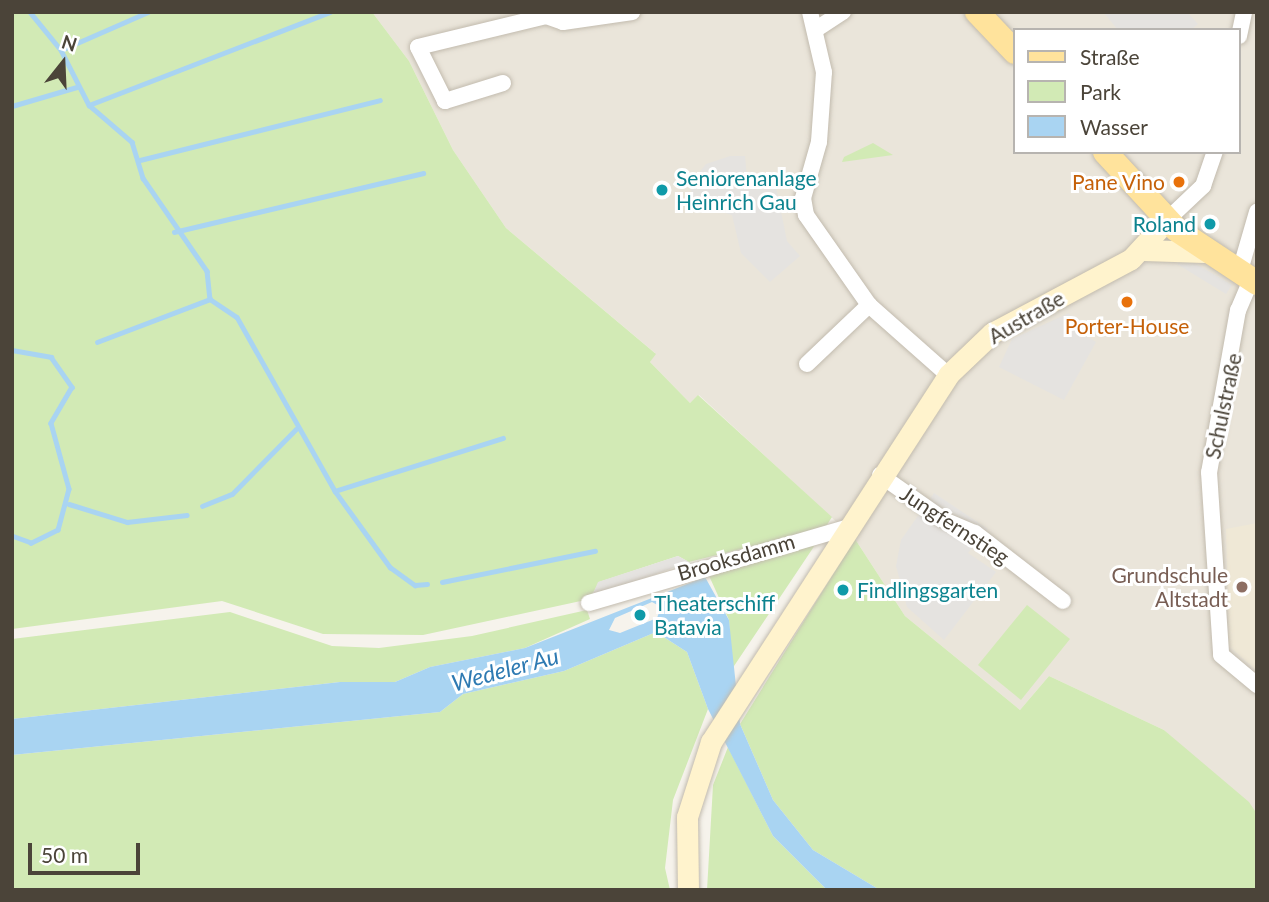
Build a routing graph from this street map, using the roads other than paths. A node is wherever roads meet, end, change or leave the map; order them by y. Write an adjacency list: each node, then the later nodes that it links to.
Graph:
1 (632, 12): 7 (street)
2 (810, 12): 5 (street)
3 (842, 12): 5 (street)
4 (977, 12): 6 (main road)
5 (818, 28): 15 (street)
6 (1014, 51)
7 (503, 83)
8 (1107, 154): 11 (main road)
9 (1214, 154): 11 (street)
10 (1257, 212): 14 (street, Schulstraße)
11 (1167, 220): 12 (street, Austraße); 13 (main road)
12 (1144, 250): 13 (street); 17 (street, Austraße)
13 (1204, 252): 14 (main road)
14 (1249, 279): 22 (street, Schulstraße)
15 (869, 305): 16 (street); 17 (street)
16 (807, 364)
17 (948, 374): 18 (street, Austraße)
18 (880, 475): 19 (street, Austraße); 20 (street, Jungfernstieg)
19 (845, 528): 21 (street, Brooksdamm); 23 (street, Austraße)
20 (1063, 601)
21 (589, 603)
22 (1257, 685)
23 (688, 890)

